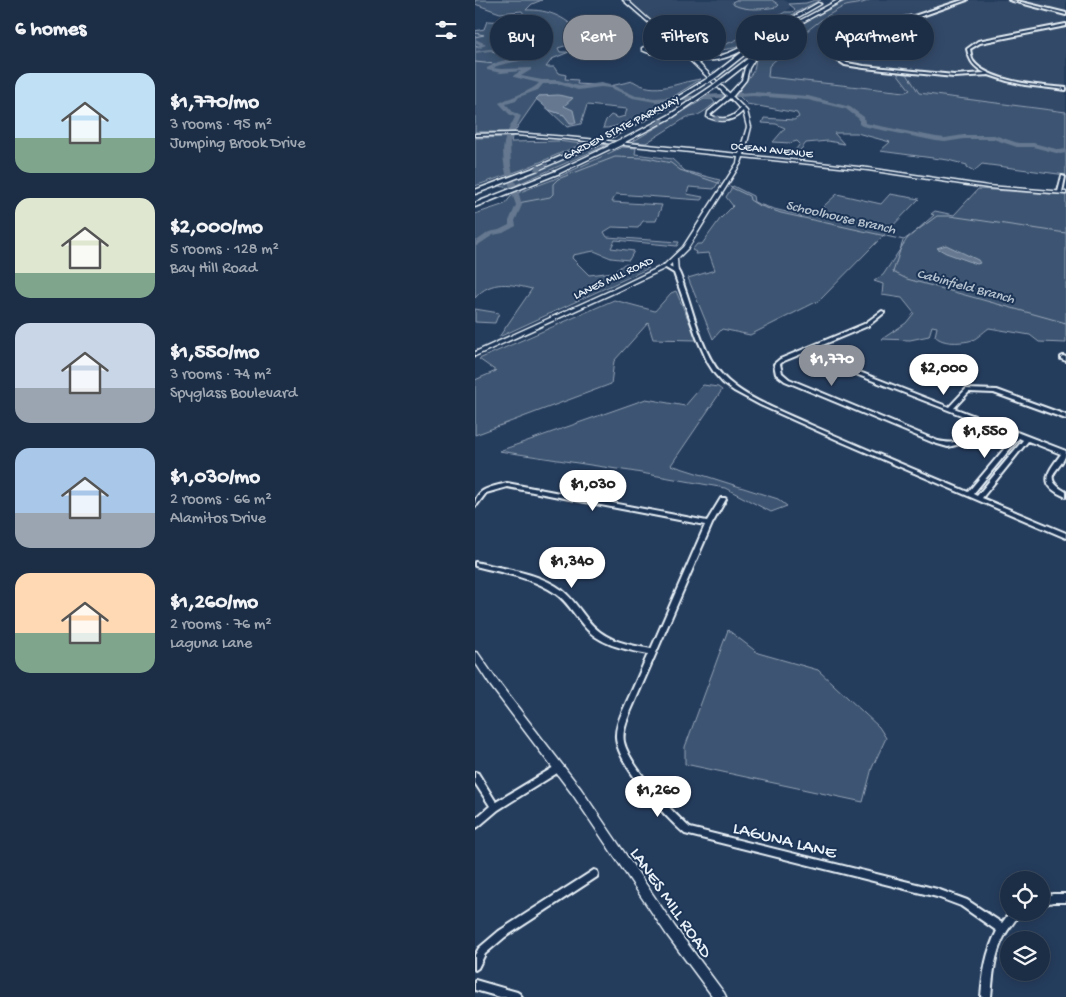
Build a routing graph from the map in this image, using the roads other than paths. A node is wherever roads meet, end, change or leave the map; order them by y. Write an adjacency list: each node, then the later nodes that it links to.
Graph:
1 (623, 0): 8 (main road)
2 (827, 0): 7 (highway, GARDEN STATE PARKWAY)
3 (841, 0): 9 (highway, GARDEN STATE PARKWAY)
4 (966, 0): 18 (street)
5 (1011, 0): 6 (street)
6 (1066, 14)
7 (798, 15)
8 (643, 17)
9 (807, 18)
10 (1066, 25): 18 (street)
11 (670, 41): 11 (main road); 11 (main road)
12 (736, 59): 23 (highway, GARDEN STATE PARKWAY, bridge)
13 (691, 60): 17 (main road)
14 (693, 60): 17 (main road)
15 (748, 60): 30 (highway, GARDEN STATE PARKWAY, one-way to 15, bridge)
16 (752, 60): 20 (highway)
17 (705, 73): 20 (main road)
18 (988, 74): 19 (street)
19 (1066, 89)
20 (731, 96): 21 (main road); 21 (main road, one-way to 20)
21 (743, 108): 25 (main road, LANES MILL ROAD)
22 (475, 135): 25 (main road, OCEAN AVENUE)
23 (604, 139): 24 (highway, GARDEN STATE PARKWAY, bridge)
24 (594, 144): 27 (highway, GARDEN STATE PARKWAY, one-way to 27)
25 (743, 156): 28 (main road, OCEAN AVENUE); 32 (main road, LANES MILL ROAD)
26 (1063, 177): 28 (street)
27 (475, 192)
28 (1060, 192): 29 (main road, OCEAN AVENUE)
29 (1066, 193)
30 (500, 196): 31 (highway, GARDEN STATE PARKWAY)
31 (475, 205)
32 (674, 258): 33 (main road, LANES MILL ROAD); 34 (main road)
33 (665, 266): 34 (street); 37 (main road, LANES MILL ROAD)
34 (676, 272): 44 (street)
35 (882, 312): 36 (street)
36 (816, 346): 38 (street); 40 (street)
37 (475, 354)
38 (950, 410): 39 (street); 40 (street)
39 (1066, 417)
40 (982, 422): 41 (street)
41 (1018, 436): 42 (street); 44 (street)
42 (1027, 439): 43 (street); 47 (street)
43 (1065, 454): 45 (street)
44 (969, 495): 47 (street)
45 (1066, 495)
46 (723, 499): 49 (street, LAGUNA LANE)
47 (978, 499): 50 (street)
48 (475, 504): 49 (street)
49 (709, 524): 52 (street, LAGUNA LANE)
50 (1066, 536)
51 (475, 564): 52 (street)
52 (653, 652): 62 (street, LAGUNA LANE)
53 (475, 655): 54 (main road, LANES MILL ROAD)
54 (559, 768): 56 (street); 66 (main road, LANES MILL ROAD)
55 (475, 776): 56 (street)
56 (495, 808): 57 (street)
57 (475, 824)
58 (594, 874): 63 (street)
59 (1066, 898): 60 (street)
60 (1050, 899)
61 (1009, 921): 62 (street)
62 (1002, 929): 67 (street)
63 (475, 965)
64 (475, 986): 65 (street)
65 (517, 997)
66 (720, 997)
67 (985, 997)

